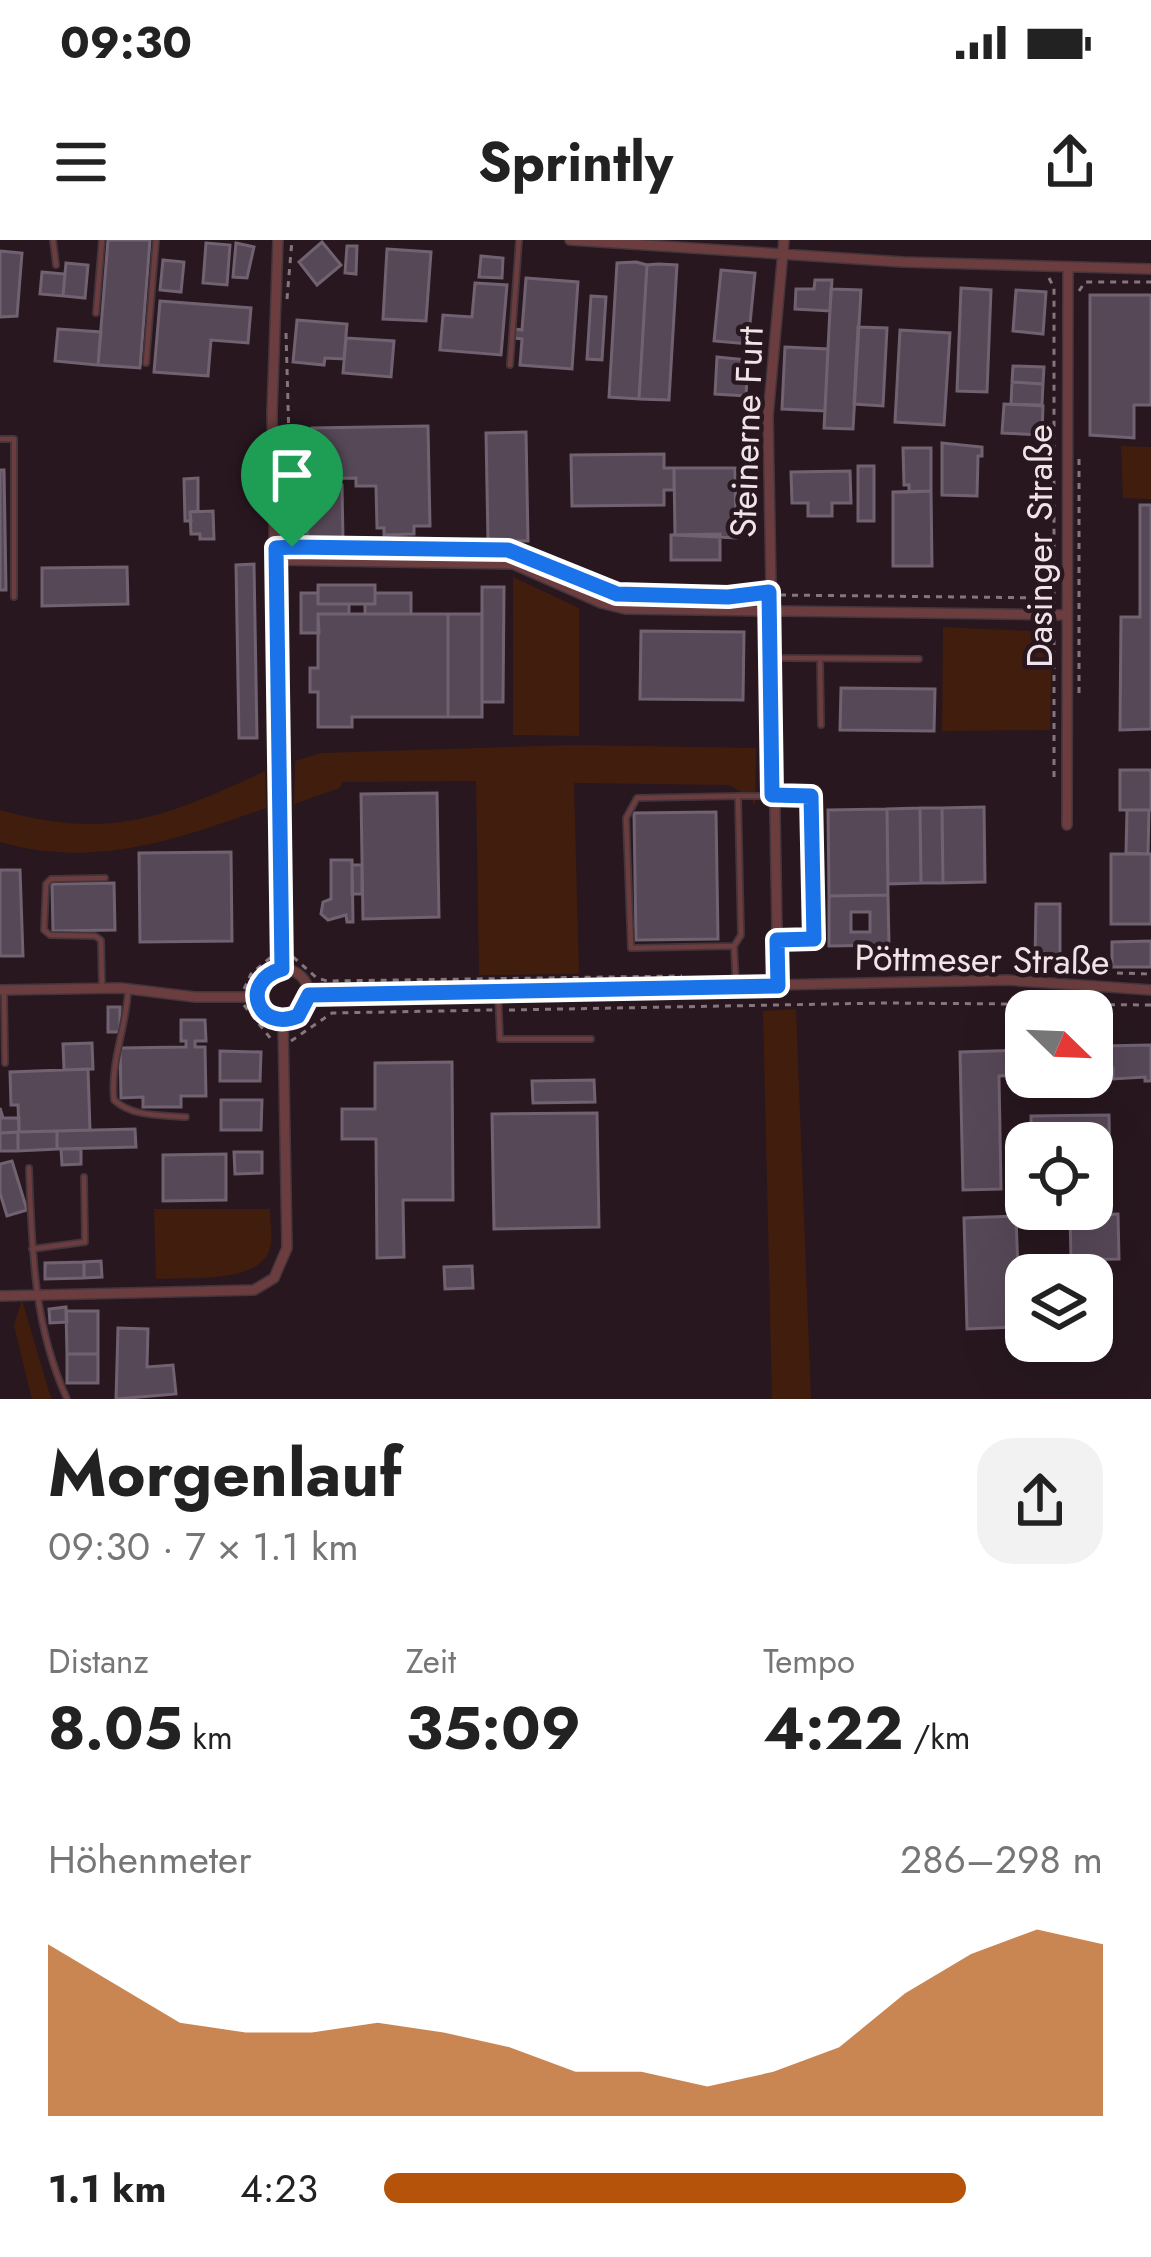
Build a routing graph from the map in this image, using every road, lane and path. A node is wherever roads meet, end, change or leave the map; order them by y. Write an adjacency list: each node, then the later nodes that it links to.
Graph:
1 (53, 240): 10 (lane)
2 (101, 240): 17 (lane)
3 (156, 240): 19 (lane)
4 (278, 240): 24 (street)
5 (292, 240): 15 (path)
6 (519, 240): 20 (lane)
7 (570, 240): 9 (street)
8 (784, 240): 9 (street, Steinerne Furt)
9 (783, 255): 11 (street); 26 (street, Steinerne Furt)
10 (56, 265)
11 (1068, 268): 12 (street); 30 (street, Dasinger Straße)
12 (1151, 269)
13 (1048, 278): 28 (path)
14 (1151, 282): 16 (path)
15 (287, 299)
16 (1079, 310)
17 (96, 313)
18 (286, 319): 23 (path)
19 (146, 363)
20 (510, 365)
21 (0, 439): 27 (lane)
22 (1079, 442): 34 (path)
23 (292, 547): 24 (path); 26 (path)
24 (276, 548): 25 (street)
25 (276, 560): 29 (street); 43 (street)
26 (769, 592): 28 (path); 29 (street, Steinerne Furt)
27 (14, 597)
28 (1054, 598): 30 (path)
29 (770, 611): 30 (street); 31 (street, Steinerne Furt)
30 (1060, 615): 36 (path); 39 (street, Dasinger Straße)
31 (770, 658): 32 (lane); 37 (street, Steinerne Furt)
32 (820, 658): 33 (lane); 35 (lane)
33 (919, 659)
34 (1078, 707)
35 (821, 725)
36 (1054, 777)
37 (772, 795): 38 (lane); 41 (street, Steinerne Furt); 41 (lane)
38 (738, 796): 42 (lane); 42 (lane)
39 (1067, 825)
40 (105, 878): 46 (lane)
41 (777, 940): 45 (street, Steinerne Furt)
42 (734, 946): 44 (lane)
43 (282, 969): 51 (street); 52 (street)
44 (736, 986): 45 (street, Pöttmeser Straße); 49 (street, Pöttmeser Straße)
45 (778, 986): 50 (street, Pöttmeser Straße)
46 (102, 988): 47 (street); 48 (street)
47 (128, 988): 52 (street); 59 (lane)
48 (2, 990): 58 (lane)
49 (498, 990): 51 (street, Pöttmeser Straße); 54 (lane)
50 (1151, 990)
51 (309, 995): 55 (street)
52 (257, 998): 55 (street)
53 (1151, 1005): 54 (path)
54 (499, 1010): 56 (lane); 57 (path)
55 (283, 1021): 57 (street)
56 (591, 1039)
57 (278, 1042): 63 (street)
58 (5, 1063)
59 (186, 1117)
60 (28, 1168): 62 (lane)
61 (84, 1177): 62 (lane)
62 (32, 1249): 63 (lane)
63 (34, 1293): 64 (street); 65 (lane)
64 (0, 1296)
65 (67, 1399)

